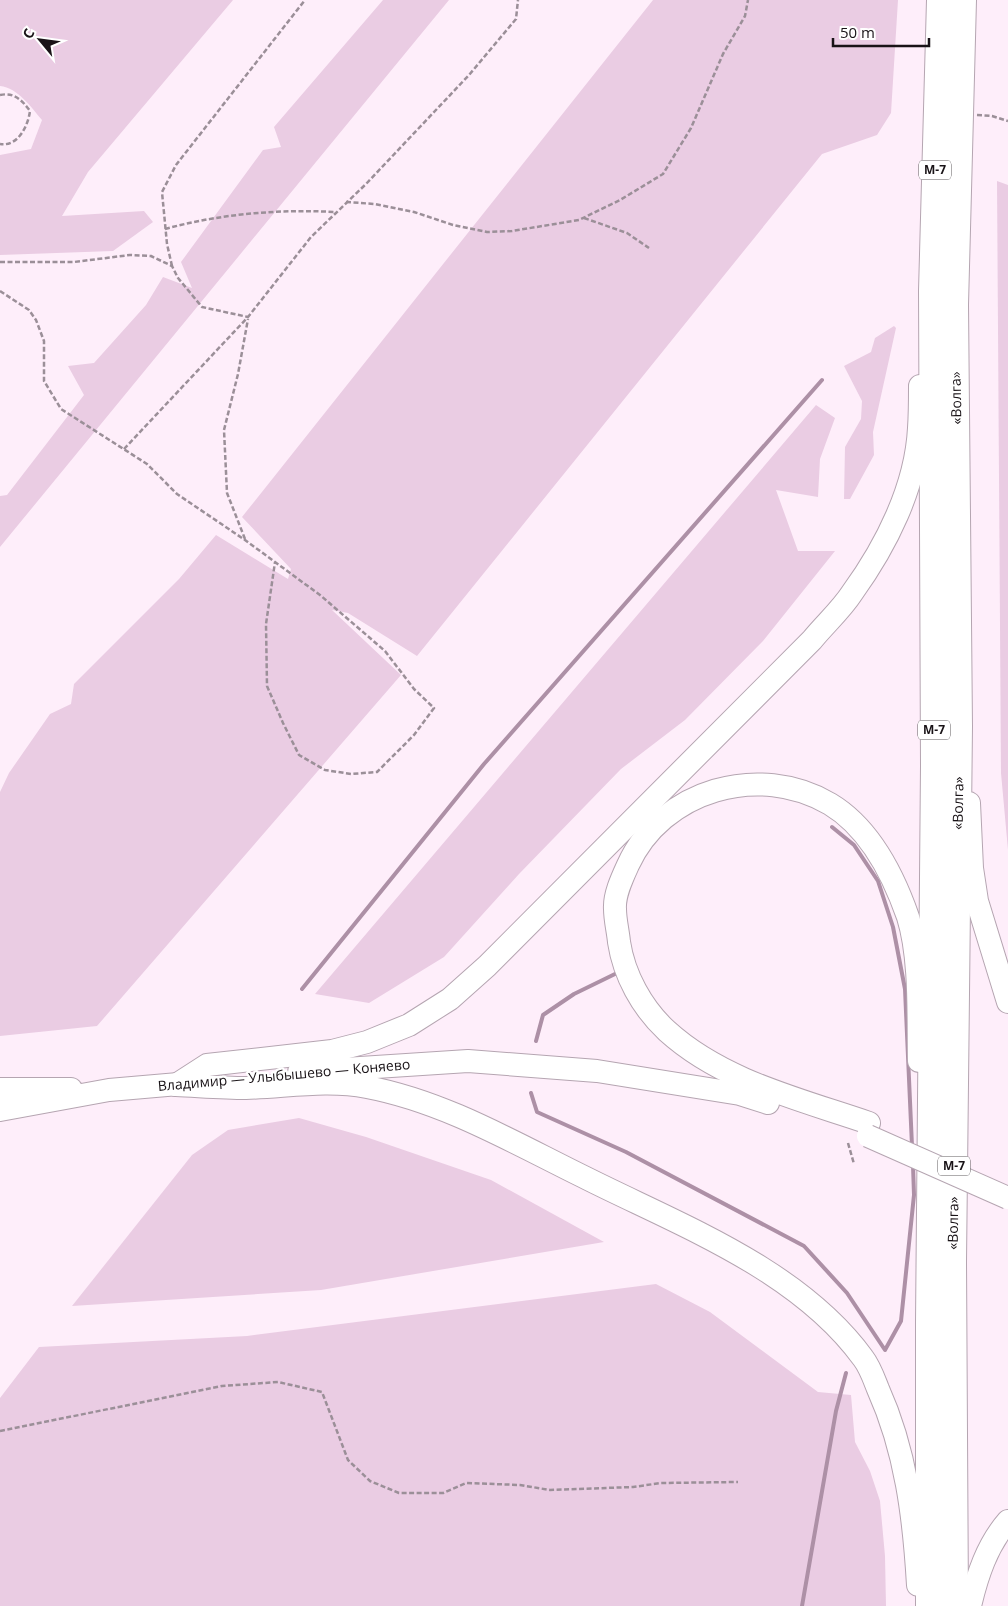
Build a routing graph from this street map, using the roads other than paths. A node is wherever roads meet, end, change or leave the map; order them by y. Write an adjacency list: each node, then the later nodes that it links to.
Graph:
1 (940, 0): 3 (highway, «Волга» / М-7)
2 (963, 0): 4 (highway, «Волга» / М-7)
3 (932, 291): 6 (main road); 11 (highway, «Волга» / М-7)
4 (959, 726): 5 (main road); 17 (highway, «Волга» / М-7)
5 (1008, 1002)
6 (176, 1085): 8 (main road, Владимир — Улыбышево — Коняево); 10 (main road, Владимир — Улыбышево — Коняево); 15 (main road)
7 (0, 1089): 8 (main road, Владимир — Улыбышево — Коняево)
8 (109, 1090): 9 (main road, Владимир — Улыбышево — Коняево)
9 (0, 1110)
10 (862, 1134): 11 (main road); 12 (main road); 13 (main road, Владимир — Улыбышево — Коняево, bridge)
11 (931, 1169): 16 (highway, «Волга» / М-7)
12 (1008, 1184)
13 (1008, 1198)
14 (1008, 1521): 18 (main road)
15 (919, 1606)
16 (929, 1606)
17 (955, 1606)
18 (970, 1606)

